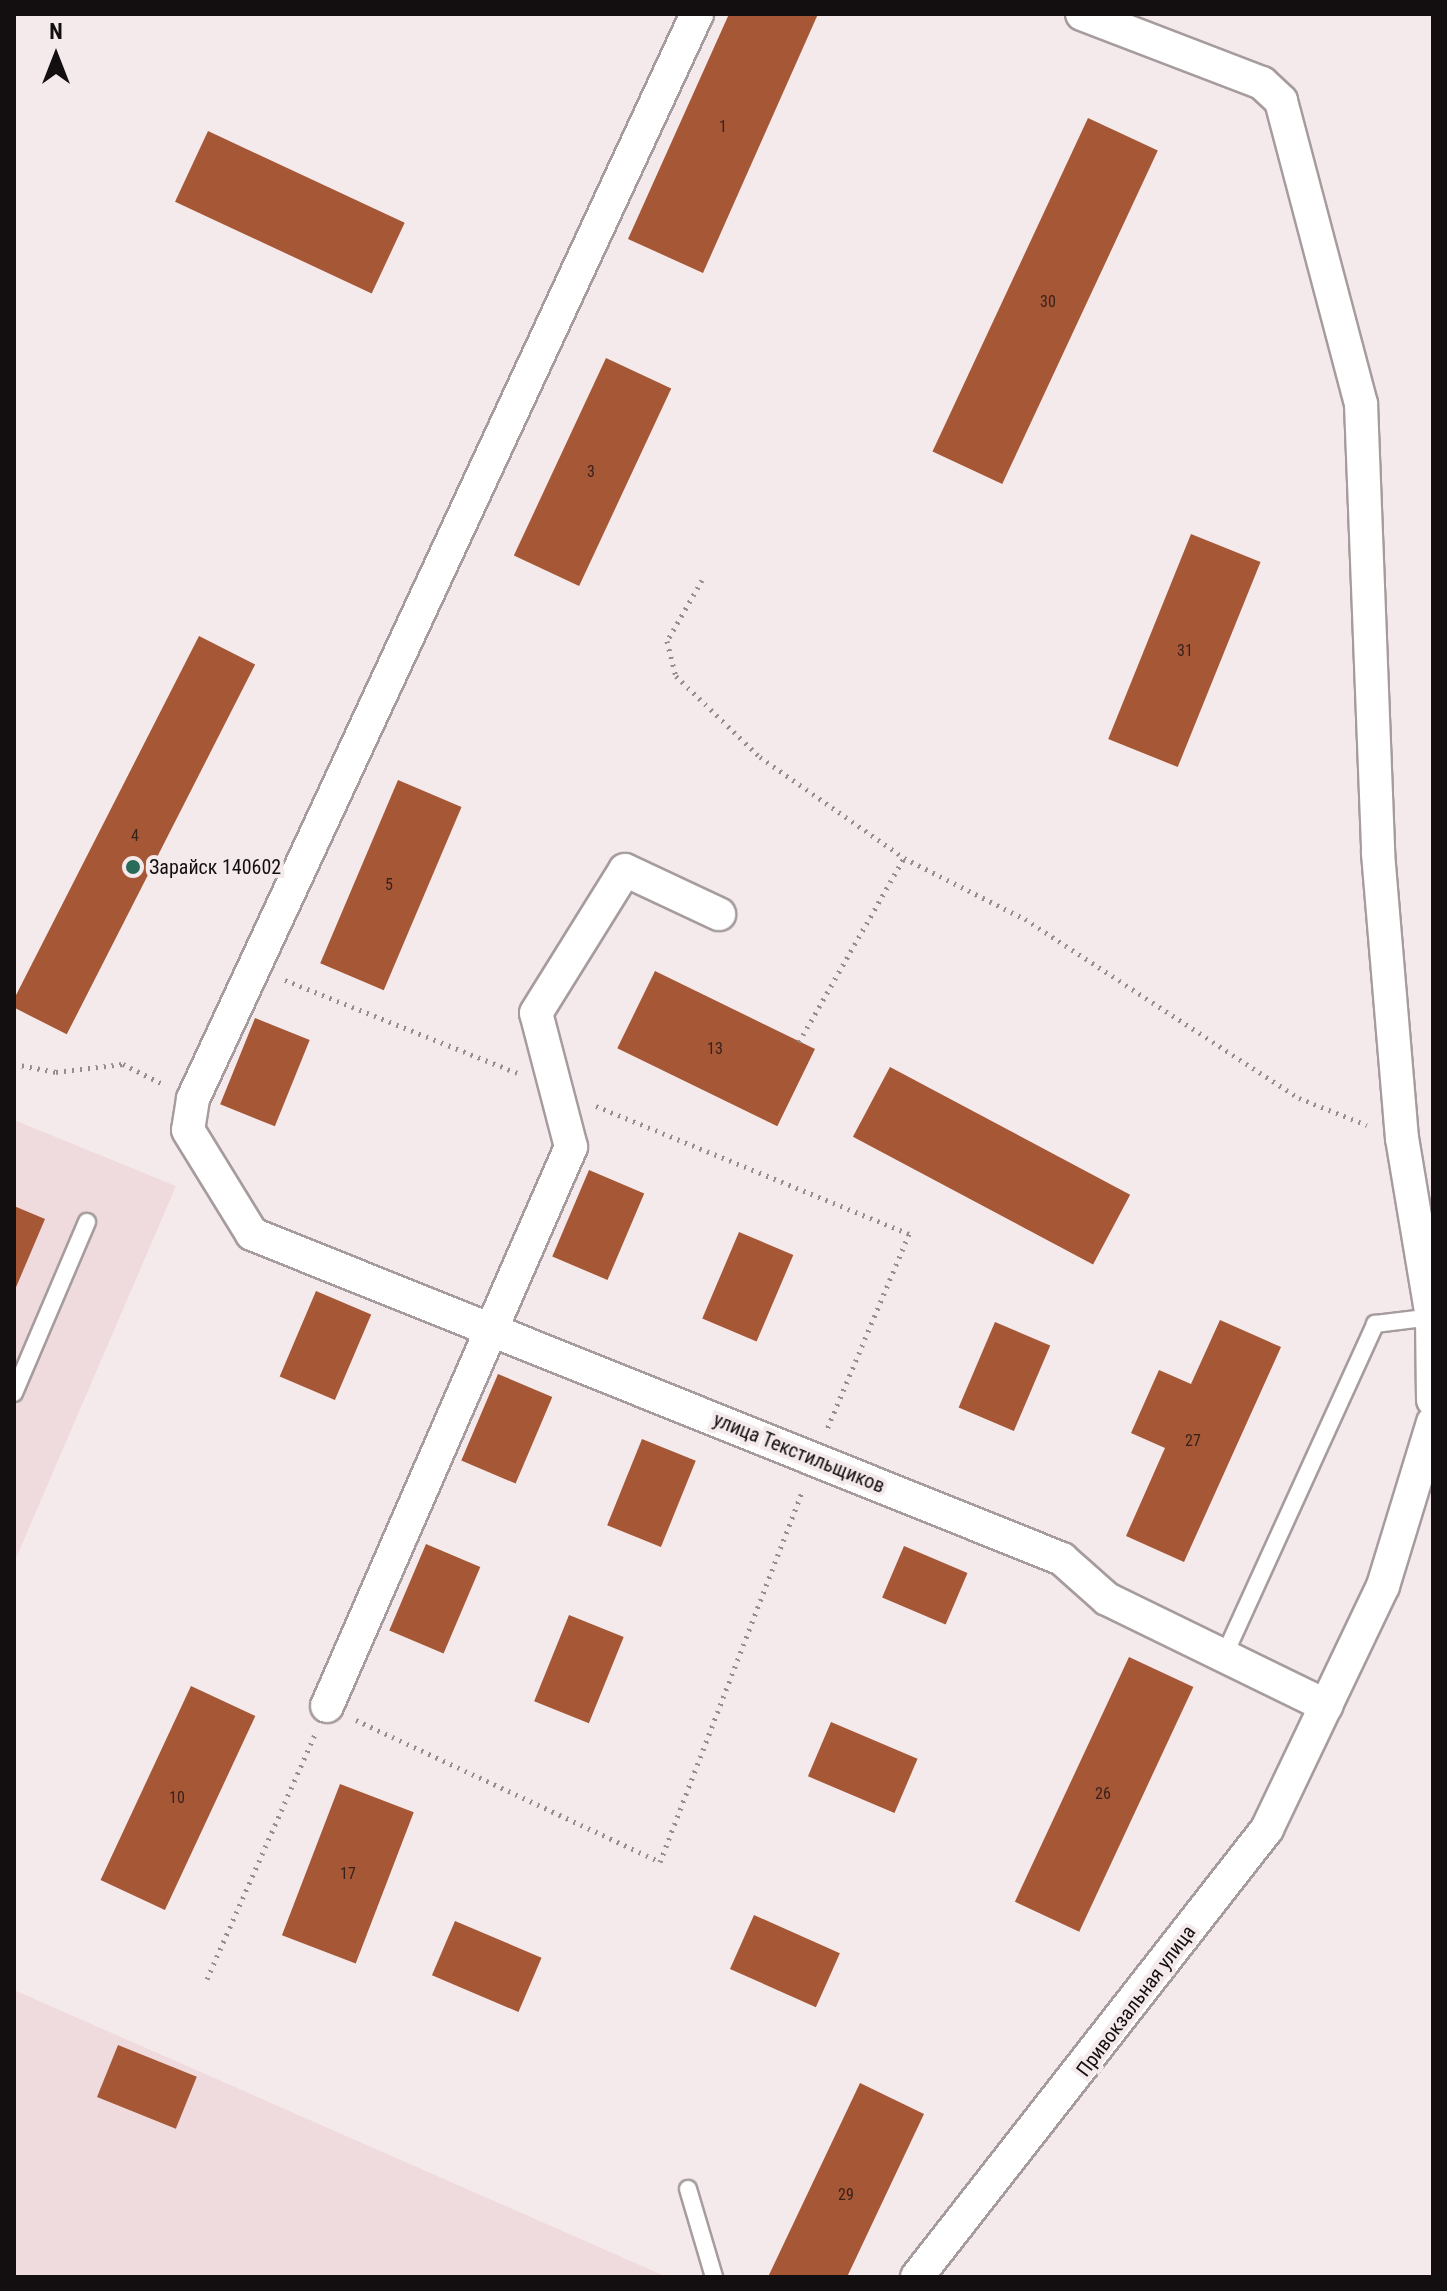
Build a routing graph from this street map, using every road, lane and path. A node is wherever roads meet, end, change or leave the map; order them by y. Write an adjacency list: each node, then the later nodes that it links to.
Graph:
1 (697, 14): 6 (street)
2 (1082, 14): 11 (street)
3 (702, 580): 4 (path)
4 (904, 858): 7 (path); 11 (path)
5 (719, 914): 9 (street)
6 (254, 968): 9 (path); 10 (street)
7 (799, 1042)
8 (14, 1064): 10 (path)
9 (557, 1090): 14 (street); 18 (path)
10 (193, 1099): 14 (street, улица Текстильщиков)
11 (1402, 1138): 13 (street)
12 (87, 1222): 15 (lane)
13 (1432, 1317): 16 (street); 19 (lane)
14 (491, 1330): 18 (street, улица Текстильщиков); 20 (street)
15 (14, 1393)
16 (1433, 1400)
17 (1433, 1422): 21 (street, Привокзальная улица)
18 (814, 1460): 19 (street, улица Текстильщиков); 20 (path)
19 (1224, 1656): 21 (street, улица Текстильщиков)
20 (327, 1706): 22 (path)
21 (1326, 1706): 25 (street, Привокзальная улица)
22 (207, 1979)
23 (688, 2189): 24 (lane)
24 (714, 2277)
25 (917, 2277)

